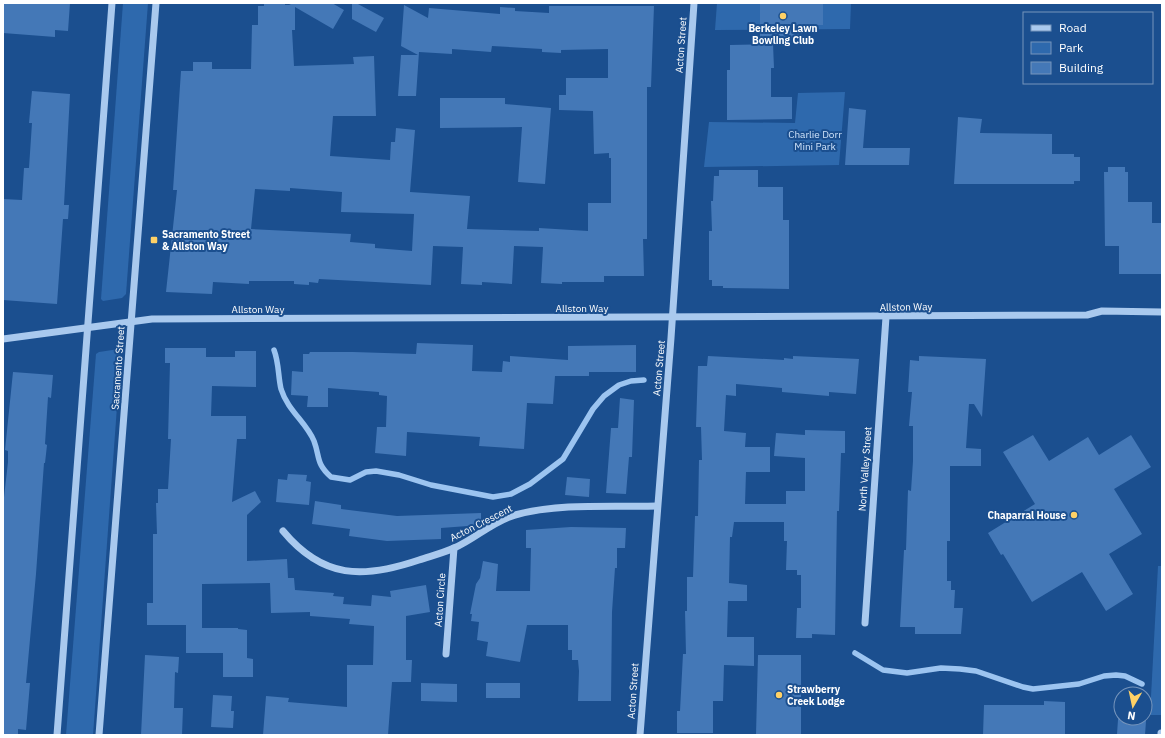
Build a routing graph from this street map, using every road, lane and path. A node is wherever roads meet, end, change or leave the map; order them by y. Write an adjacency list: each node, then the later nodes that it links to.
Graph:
1 (112, 3): 8 (street)
2 (156, 3): 7 (street, Sacramento Street)
3 (694, 3): 6 (street, Acton Street)
4 (1162, 312): 5 (street, Allston Way)
5 (886, 317): 6 (street, Allston Way); 13 (street, North Valley Street)
6 (672, 318): 7 (street, Allston Way); 10 (street, Acton Street)
7 (131, 322): 8 (street, Allston Way); 16 (street, Sacramento Street)
8 (88, 327): 9 (street, Allston Way); 15 (street)
9 (3, 339)
10 (657, 506): 12 (street, Acton Crescent); 17 (street, Acton Street)
11 (283, 531): 12 (street, Acton Crescent)
12 (454, 548): 14 (street, Acton Circle)
13 (865, 623)
14 (446, 654)
15 (57, 735)
16 (100, 735)
17 (640, 735)

